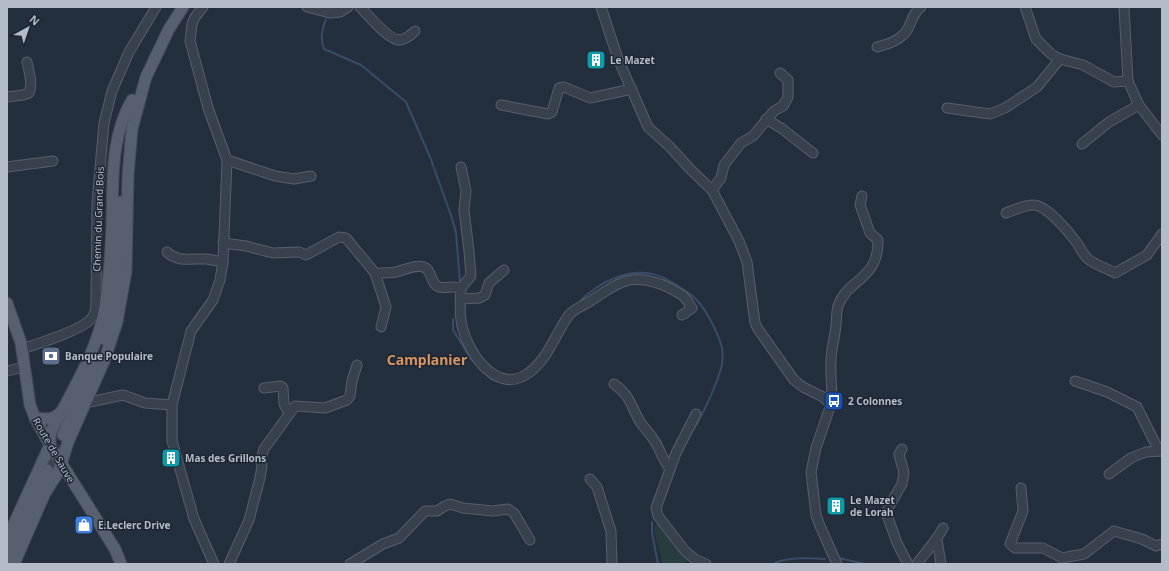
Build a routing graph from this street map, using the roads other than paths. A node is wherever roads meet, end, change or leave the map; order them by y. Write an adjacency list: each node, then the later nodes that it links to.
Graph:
1 (156, 7): 47 (street, Chemin du Grand Bois)
2 (177, 7): 20 (main road)
3 (183, 7): 54 (main road)
4 (203, 7): 28 (street)
5 (308, 7): 6 (street)
6 (348, 7)
7 (360, 7): 12 (street)
8 (601, 7): 18 (street)
9 (921, 7): 13 (street)
10 (1026, 7): 14 (street)
11 (1124, 7): 17 (street)
12 (415, 31)
13 (877, 47)
14 (1060, 59): 17 (street); 23 (street)
15 (27, 62): 19 (street)
16 (780, 73): 24 (street)
17 (1128, 82): 22 (street)
18 (632, 90): 21 (street); 33 (street)
19 (7, 97)
20 (132, 100): 57 (main road); 62 (main road)
21 (501, 105)
22 (1139, 105): 25 (street); 26 (street)
23 (947, 108)
24 (766, 119): 27 (street); 33 (street)
25 (1162, 135)
26 (1082, 144)
27 (812, 154)
28 (227, 160): 32 (street); 37 (street)
29 (53, 161): 30 (street)
30 (7, 167)
31 (461, 168): 42 (street)
32 (312, 176)
33 (712, 190): 55 (street)
34 (862, 196): 55 (street)
35 (1006, 212): 36 (street)
36 (1162, 234)
37 (223, 243): 39 (street); 41 (street)
38 (167, 252): 39 (street)
39 (223, 262): 56 (street)
40 (504, 270): 43 (street)
41 (374, 273): 42 (street); 46 (street)
42 (458, 287): 43 (street)
43 (460, 299): 45 (street)
44 (7, 303): 47 (main road, Route de Sauve)
45 (682, 315)
46 (381, 327)
47 (22, 349): 49 (main road, Route de Sauve)
48 (357, 365): 58 (street)
49 (24, 367): 50 (street); 60 (main road, Route de Sauve)
50 (7, 371)
51 (1074, 381): 65 (street)
52 (614, 384): 67 (street)
53 (264, 388): 58 (street)
54 (85, 404): 56 (street); 62 (main road)
55 (831, 404): 85 (street)
56 (172, 405): 80 (street)
57 (62, 412): 60 (main road); 61 (main road)
58 (288, 413): 81 (street)
59 (696, 414): 67 (street)
60 (36, 418): 63 (main road, Route de Sauve)
61 (53, 429): 62 (main road); 63 (main road)
62 (65, 439): 66 (main road)
63 (50, 445): 66 (main road, Route de Sauve); 73 (main road)
64 (902, 449): 86 (street)
65 (1161, 451): 69 (street)
66 (61, 463): 78 (main road); 79 (main road, Route de Sauve)
67 (670, 469): 84 (street)
68 (47, 470): 77 (main road)
69 (1109, 474)
70 (590, 479): 83 (street)
71 (1021, 488): 76 (street)
72 (943, 528): 75 (street)
73 (7, 539)
74 (530, 540): 82 (street)
75 (937, 540): 87 (street); 88 (street)
76 (1162, 544)
77 (7, 558)
78 (14, 564)
79 (121, 564)
80 (214, 564)
81 (229, 564)
82 (350, 564)
83 (612, 564)
84 (706, 564)
85 (837, 564)
86 (908, 564)
87 (917, 564)
88 (941, 564)

